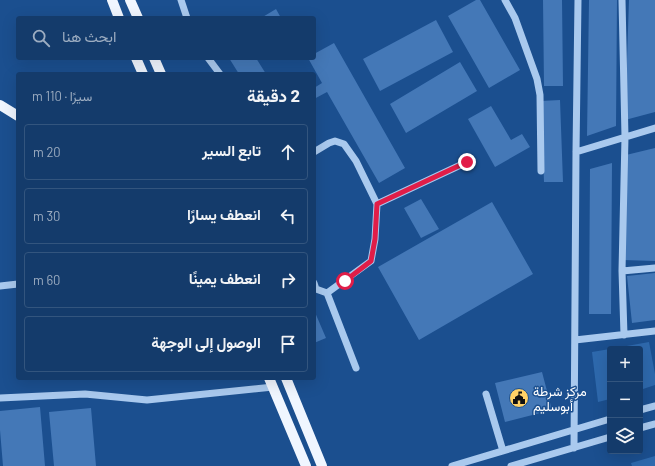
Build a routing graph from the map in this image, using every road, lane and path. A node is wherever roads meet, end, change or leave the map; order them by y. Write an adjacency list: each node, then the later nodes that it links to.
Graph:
1 (112, 0): 7 (main road)
2 (130, 0): 8 (main road)
3 (181, 0): 9 (street)
4 (506, 0): 23 (street)
5 (578, 0): 21 (street)
6 (622, 0): 19 (street)
7 (119, 16)
8 (137, 16)
9 (186, 16)
10 (137, 60): 13 (main road)
11 (155, 60): 14 (main road)
12 (210, 60): 15 (street)
13 (142, 72)
14 (160, 72)
15 (218, 72)
16 (0, 105): 17 (main road)
17 (16, 115)
18 (655, 128): 19 (street)
19 (625, 137): 21 (street); 26 (street)
20 (316, 151): 24 (street)
21 (576, 152): 33 (street)
22 (467, 162): 24 (street)
23 (541, 171)
24 (377, 204): 30 (street)
25 (655, 268): 26 (street)
26 (622, 272): 32 (street)
27 (16, 284): 28 (street)
28 (0, 286)
29 (316, 289): 30 (street)
30 (327, 293): 34 (street)
31 (655, 331): 32 (street)
32 (624, 335): 33 (street)
33 (574, 340): 44 (street)
34 (356, 368)
35 (287, 380): 49 (main road)
36 (271, 383): 38 (street); 48 (main road)
37 (486, 394): 47 (street)
38 (0, 398)
39 (655, 406): 40 (street)
40 (643, 409)
41 (607, 420): 44 (street)
42 (655, 424): 43 (street)
43 (643, 427)
44 (574, 429): 46 (street); 47 (street)
45 (607, 438): 46 (street)
46 (574, 448): 51 (street)
47 (503, 450): 50 (street)
48 (306, 466)
49 (322, 466)
50 (452, 466)
51 (511, 466)

